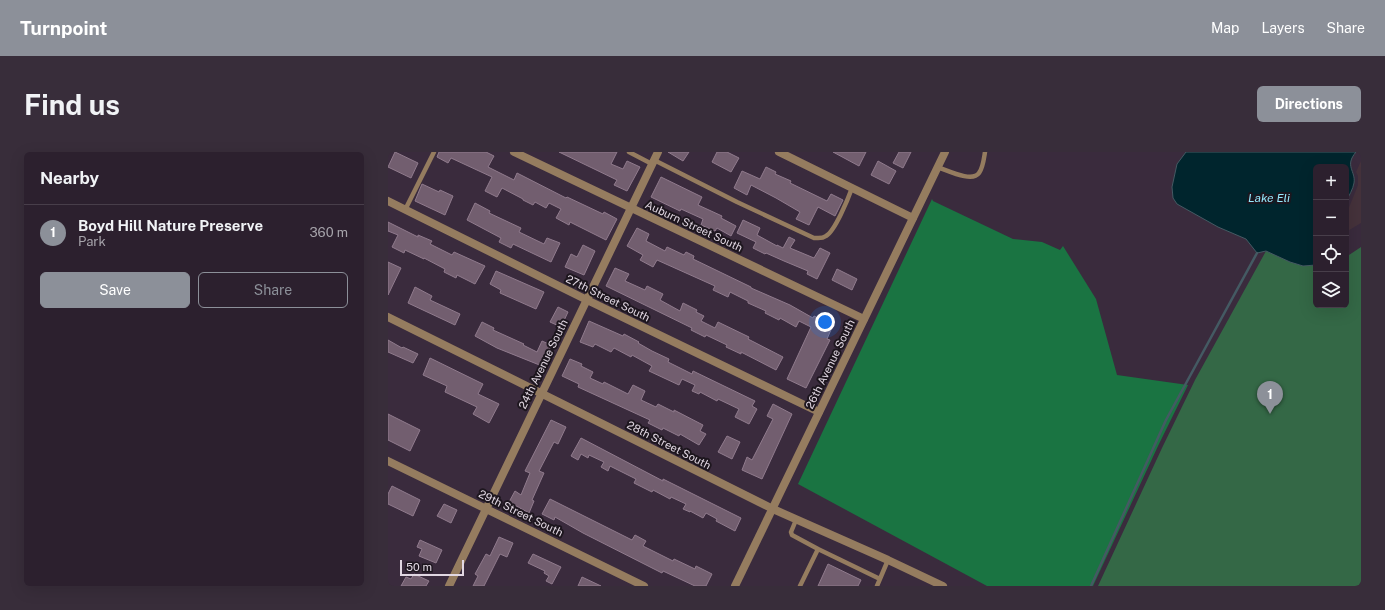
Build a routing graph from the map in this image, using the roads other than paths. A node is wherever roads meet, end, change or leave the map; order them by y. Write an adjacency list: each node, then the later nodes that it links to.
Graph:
1 (434, 152): 13 (lane)
2 (514, 152): 12 (street, Auburn Street South)
3 (629, 152): 8 (lane)
4 (658, 152): 8 (street, 24th Avenue South)
5 (779, 152): 10 (street)
6 (945, 152): 9 (street, 26th Avenue South)
7 (985, 152): 9 (lane)
8 (653, 162): 10 (lane); 12 (street, 24th Avenue South)
9 (938, 167): 14 (street, 26th Avenue South)
10 (852, 188): 14 (street)
11 (388, 201): 13 (street, 27th Street South)
12 (631, 208): 15 (street, 24th Avenue South); 17 (street, Auburn Street South)
13 (405, 210): 15 (street, 27th Street South)
14 (913, 218): 17 (street, 26th Avenue South)
15 (587, 300): 18 (street, 24th Avenue South); 19 (street, 27th Street South)
16 (388, 316): 18 (street, 28th Street South)
17 (864, 319): 19 (street, 26th Avenue South)
18 (542, 393): 21 (street, 24th Avenue South); 22 (street, 28th Street South)
19 (819, 412): 22 (street, 26th Avenue South)
20 (388, 461): 21 (street, 29th Street South)
21 (486, 509): 27 (street, 24th Avenue South); 28 (street, 29th Street South)
22 (773, 509): 23 (street, 28th Street South); 29 (street, 26th Avenue South)
23 (796, 520): 24 (lane); 25 (street, 28th Street South)
24 (818, 549): 26 (lane); 30 (lane)
25 (888, 560): 26 (lane); 32 (street, 28th Street South)
26 (880, 579): 31 (lane)
27 (449, 586)
28 (644, 586)
29 (735, 586)
30 (800, 586)
31 (877, 586)
32 (943, 586)

